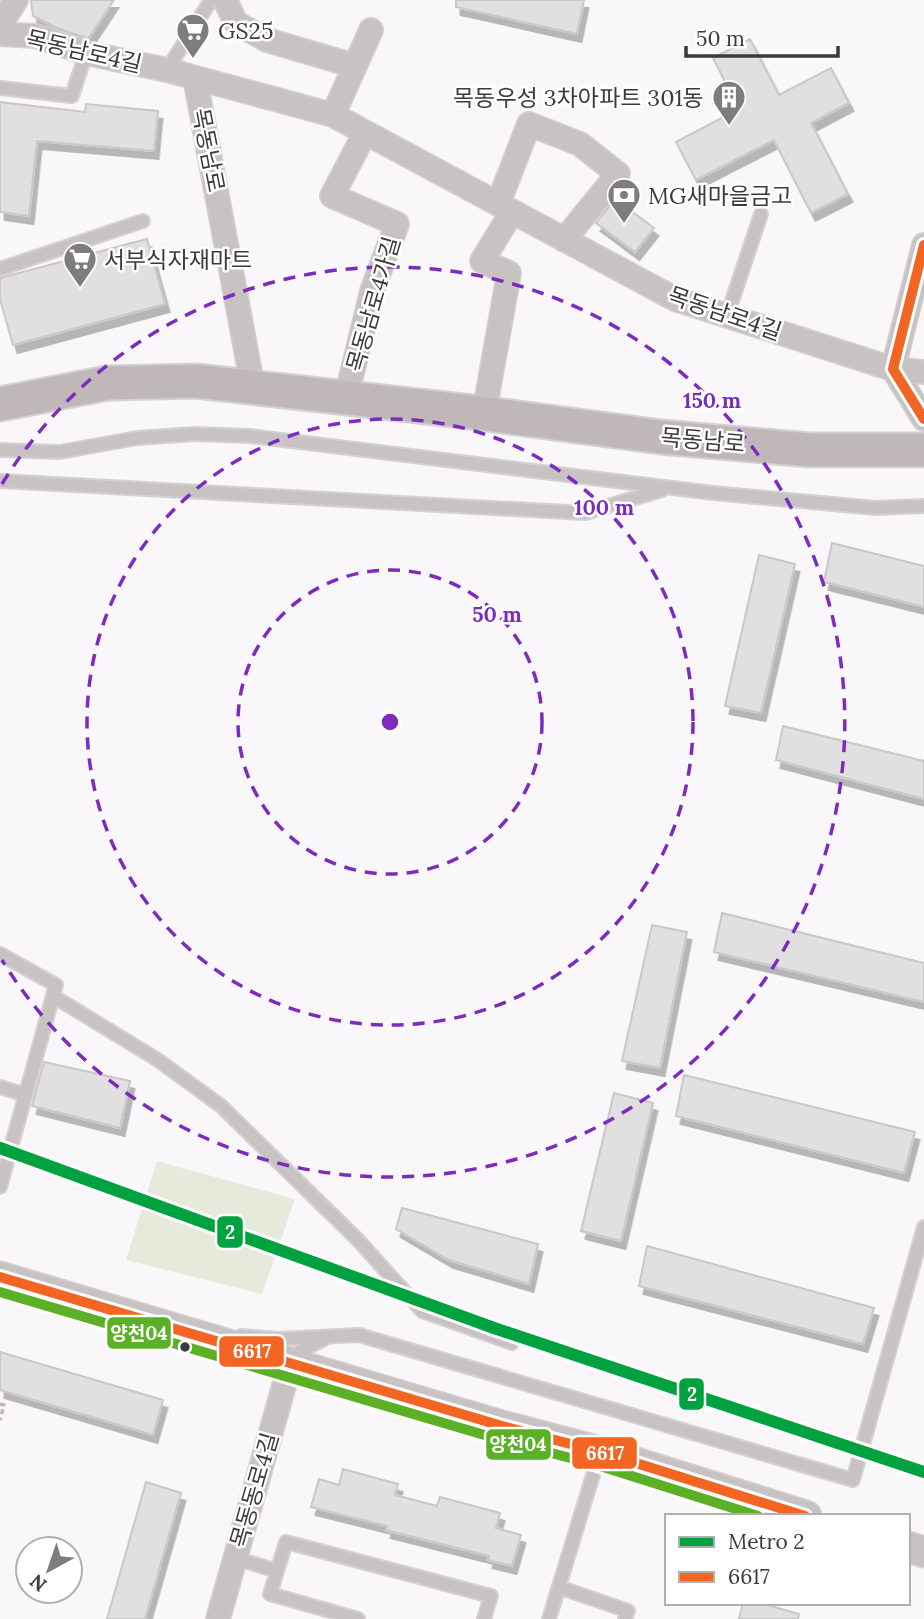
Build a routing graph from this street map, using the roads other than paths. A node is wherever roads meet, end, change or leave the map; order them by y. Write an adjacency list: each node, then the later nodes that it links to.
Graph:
1 (16, 0): 4 (street)
2 (211, 0): 9 (lane, 목동남로4길)
3 (225, 0): 8 (street)
4 (0, 25)
5 (372, 30): 8 (street)
6 (0, 34): 7 (street, 목동남로4길)
7 (86, 53): 9 (street, 목동남로4길); 11 (lane)
8 (355, 66): 12 (street)
9 (167, 70): 10 (street, 목동남로4길)
10 (195, 78): 12 (street, 목동남로4길); 23 (street, 목동남로)
11 (0, 88)
12 (333, 115): 13 (street, 목동남로4길)
13 (365, 133): 14 (street, 목동남로4길); 25 (street, 목동남로4가길)
14 (505, 208): 17 (street, 목동남로4길); 17 (street); 26 (street)
15 (761, 214): 20 (lane)
16 (144, 221): 19 (lane)
17 (564, 240): 20 (street, 목동남로4길)
18 (924, 245): 21 (street)
19 (0, 269)
20 (727, 316): 21 (street, 목동남로4길)
21 (893, 369): 22 (street, 목동남로4길); 27 (street)
22 (924, 372)
23 (253, 388): 24 (main road, 목동남로); 25 (main road, 목동남로)
24 (4, 396)
25 (346, 398): 26 (main road, 목동남로)
26 (484, 414): 29 (main road, 목동남로)
27 (924, 419)
28 (0, 450): 31 (lane)
29 (924, 450)
30 (0, 481): 31 (lane)
31 (669, 487): 32 (lane)
32 (924, 506)
33 (0, 954): 34 (lane)
34 (53, 996): 36 (lane); 42 (lane)
35 (0, 1087): 36 (lane)
36 (26, 1095): 37 (lane)
37 (0, 1187)
38 (924, 1227): 41 (lane)
39 (0, 1276): 40 (street)
40 (192, 1332): 41 (lane); 43 (street)
41 (359, 1335): 43 (lane)
42 (512, 1343)
43 (291, 1361): 44 (street); 46 (street, 목동동로4길)
44 (601, 1452): 45 (street); 48 (lane)
45 (800, 1514)
46 (235, 1558): 47 (lane); 49 (street, 목동동로4길)
47 (277, 1571): 50 (lane); 51 (lane)
48 (559, 1587): 52 (lane); 53 (lane)
49 (218, 1619)
50 (358, 1619)
51 (484, 1619)
52 (549, 1619)
53 (625, 1619)

